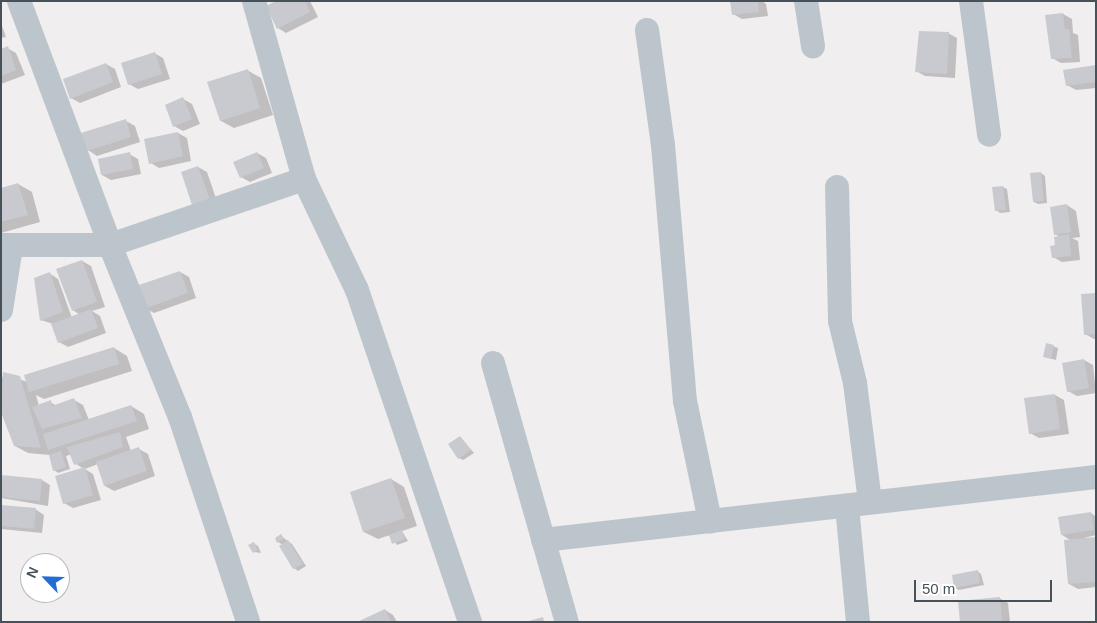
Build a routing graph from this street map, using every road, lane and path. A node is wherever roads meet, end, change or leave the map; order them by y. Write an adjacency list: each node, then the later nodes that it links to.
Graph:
1 (19, 1): 10 (street)
2 (254, 1): 8 (street)
3 (806, 1): 6 (street)
4 (971, 1): 7 (street)
5 (647, 30): 17 (street)
6 (813, 46)
7 (989, 135)
8 (304, 179): 10 (street); 20 (street)
9 (837, 187): 15 (street)
10 (110, 244): 11 (street); 19 (street)
11 (6, 246): 12 (street)
12 (1, 310)
13 (493, 363): 18 (street)
14 (1096, 477): 15 (street)
15 (870, 501): 16 (street)
16 (846, 506): 17 (street); 22 (street)
17 (710, 521): 18 (street)
18 (543, 540): 21 (street)
19 (248, 622)
20 (470, 622)
21 (567, 622)
22 (858, 622)

